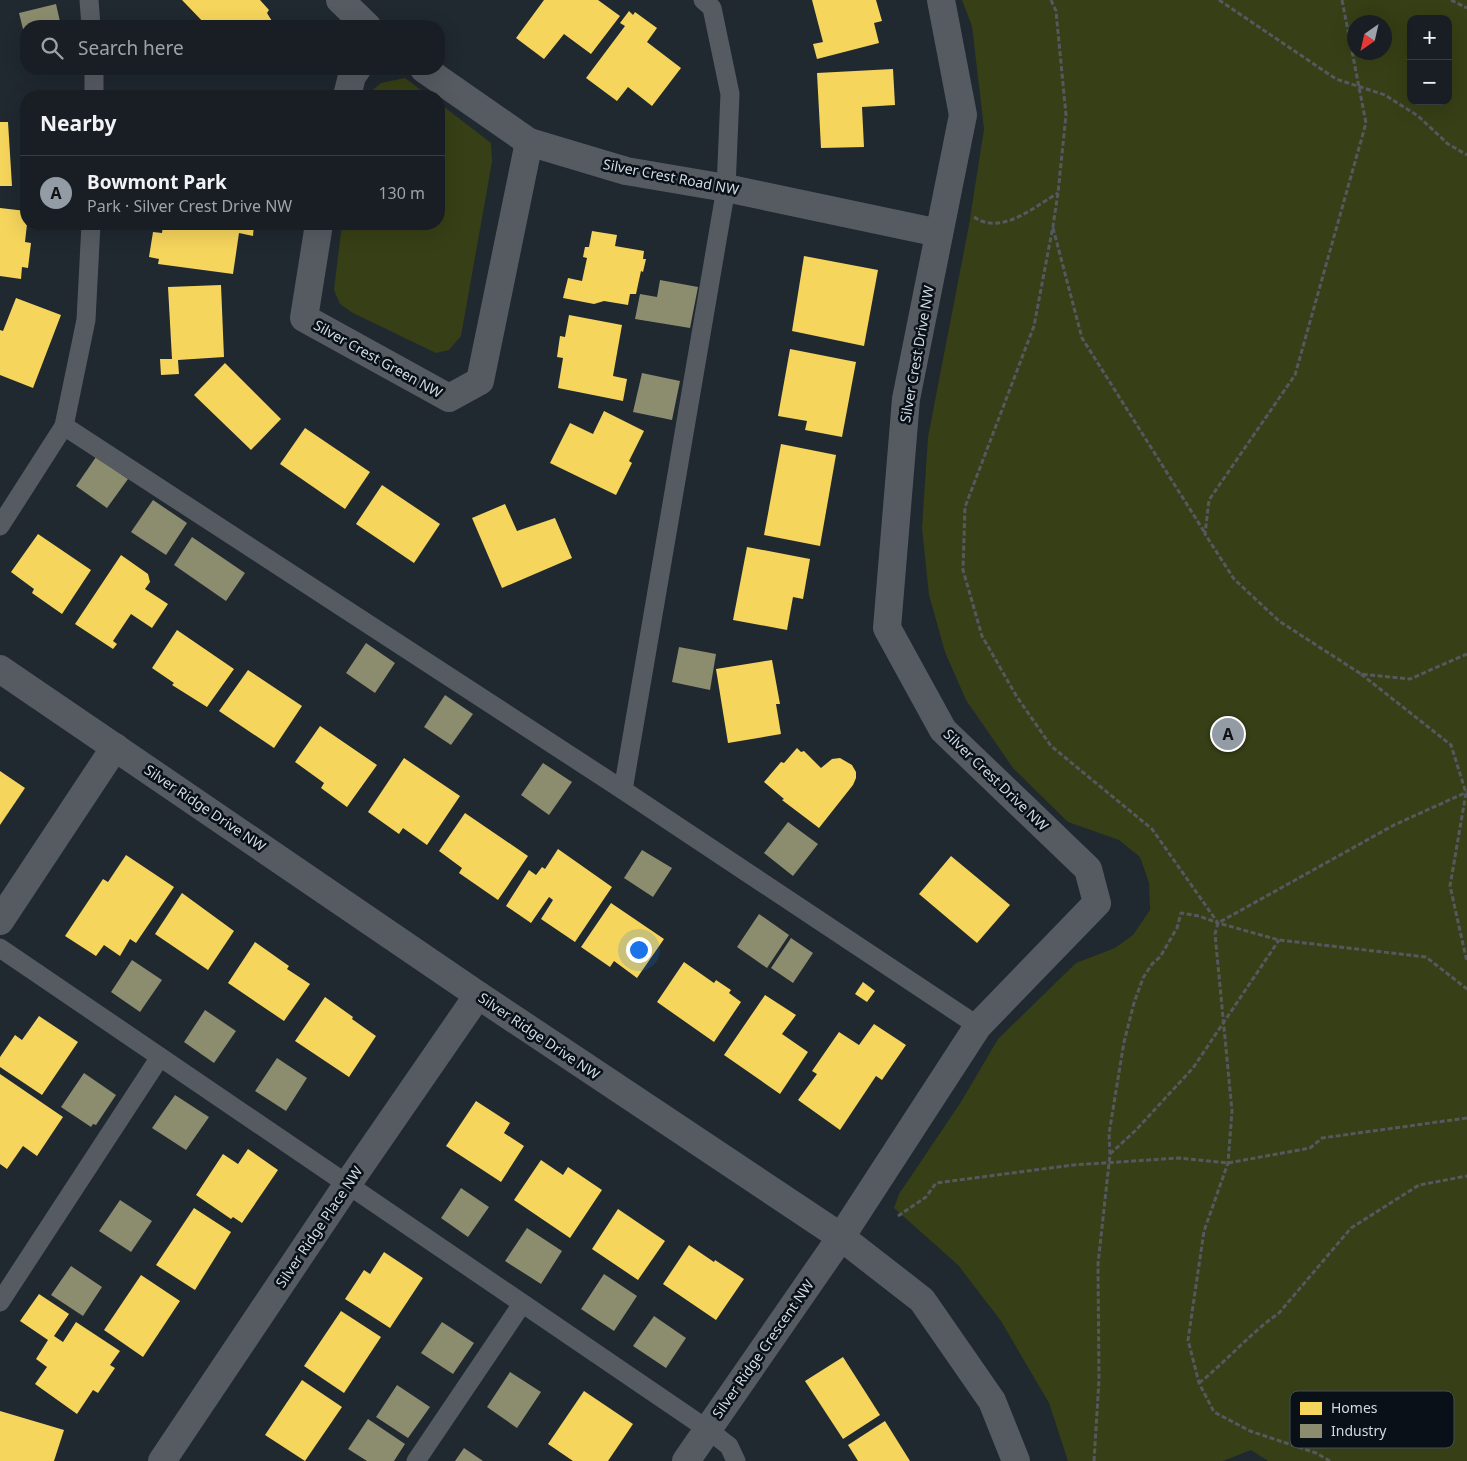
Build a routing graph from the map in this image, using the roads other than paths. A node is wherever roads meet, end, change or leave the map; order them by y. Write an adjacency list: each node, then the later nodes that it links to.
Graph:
1 (89, 0): 5 (lane)
2 (340, 0): 6 (street)
3 (703, 0): 13 (lane)
4 (941, 0): 16 (street, Silver Crest Drive NW)
5 (91, 20)
6 (361, 20)
7 (94, 75): 10 (lane)
8 (353, 75): 11 (street)
9 (433, 75): 12 (street, Silver Crest Road NW)
10 (94, 90)
11 (348, 90)
12 (529, 142): 13 (street, Silver Crest Road NW); 15 (street, Silver Crest Green NW)
13 (726, 188): 16 (street, Silver Crest Road NW); 21 (lane)
14 (91, 230): 17 (lane)
15 (318, 230)
16 (939, 233): 25 (street, Silver Crest Drive NW)
17 (64, 426): 18 (lane); 21 (lane)
18 (0, 526)
19 (0, 669): 20 (street, Silver Ridge Drive NW)
20 (115, 747): 22 (street); 24 (street, Silver Ridge Drive NW)
21 (623, 790): 25 (lane)
22 (0, 921)
23 (0, 948): 26 (lane)
24 (478, 995): 27 (street, Silver Ridge Place NW); 28 (street, Silver Ridge Drive NW)
25 (978, 1026): 28 (street, Silver Crest Drive NW)
26 (160, 1057): 27 (lane); 29 (lane)
27 (347, 1185): 30 (lane); 32 (street, Silver Ridge Place NW)
28 (841, 1238): 31 (street, Silver Ridge Crescent NW); 36 (street, Silver Ridge Drive NW)
29 (0, 1302)
30 (522, 1304): 31 (lane); 33 (lane)
31 (707, 1429): 34 (street, Silver Ridge Crescent NW); 35 (lane)
32 (162, 1461)
33 (416, 1461)
34 (686, 1461)
35 (736, 1461)
36 (1016, 1461)

